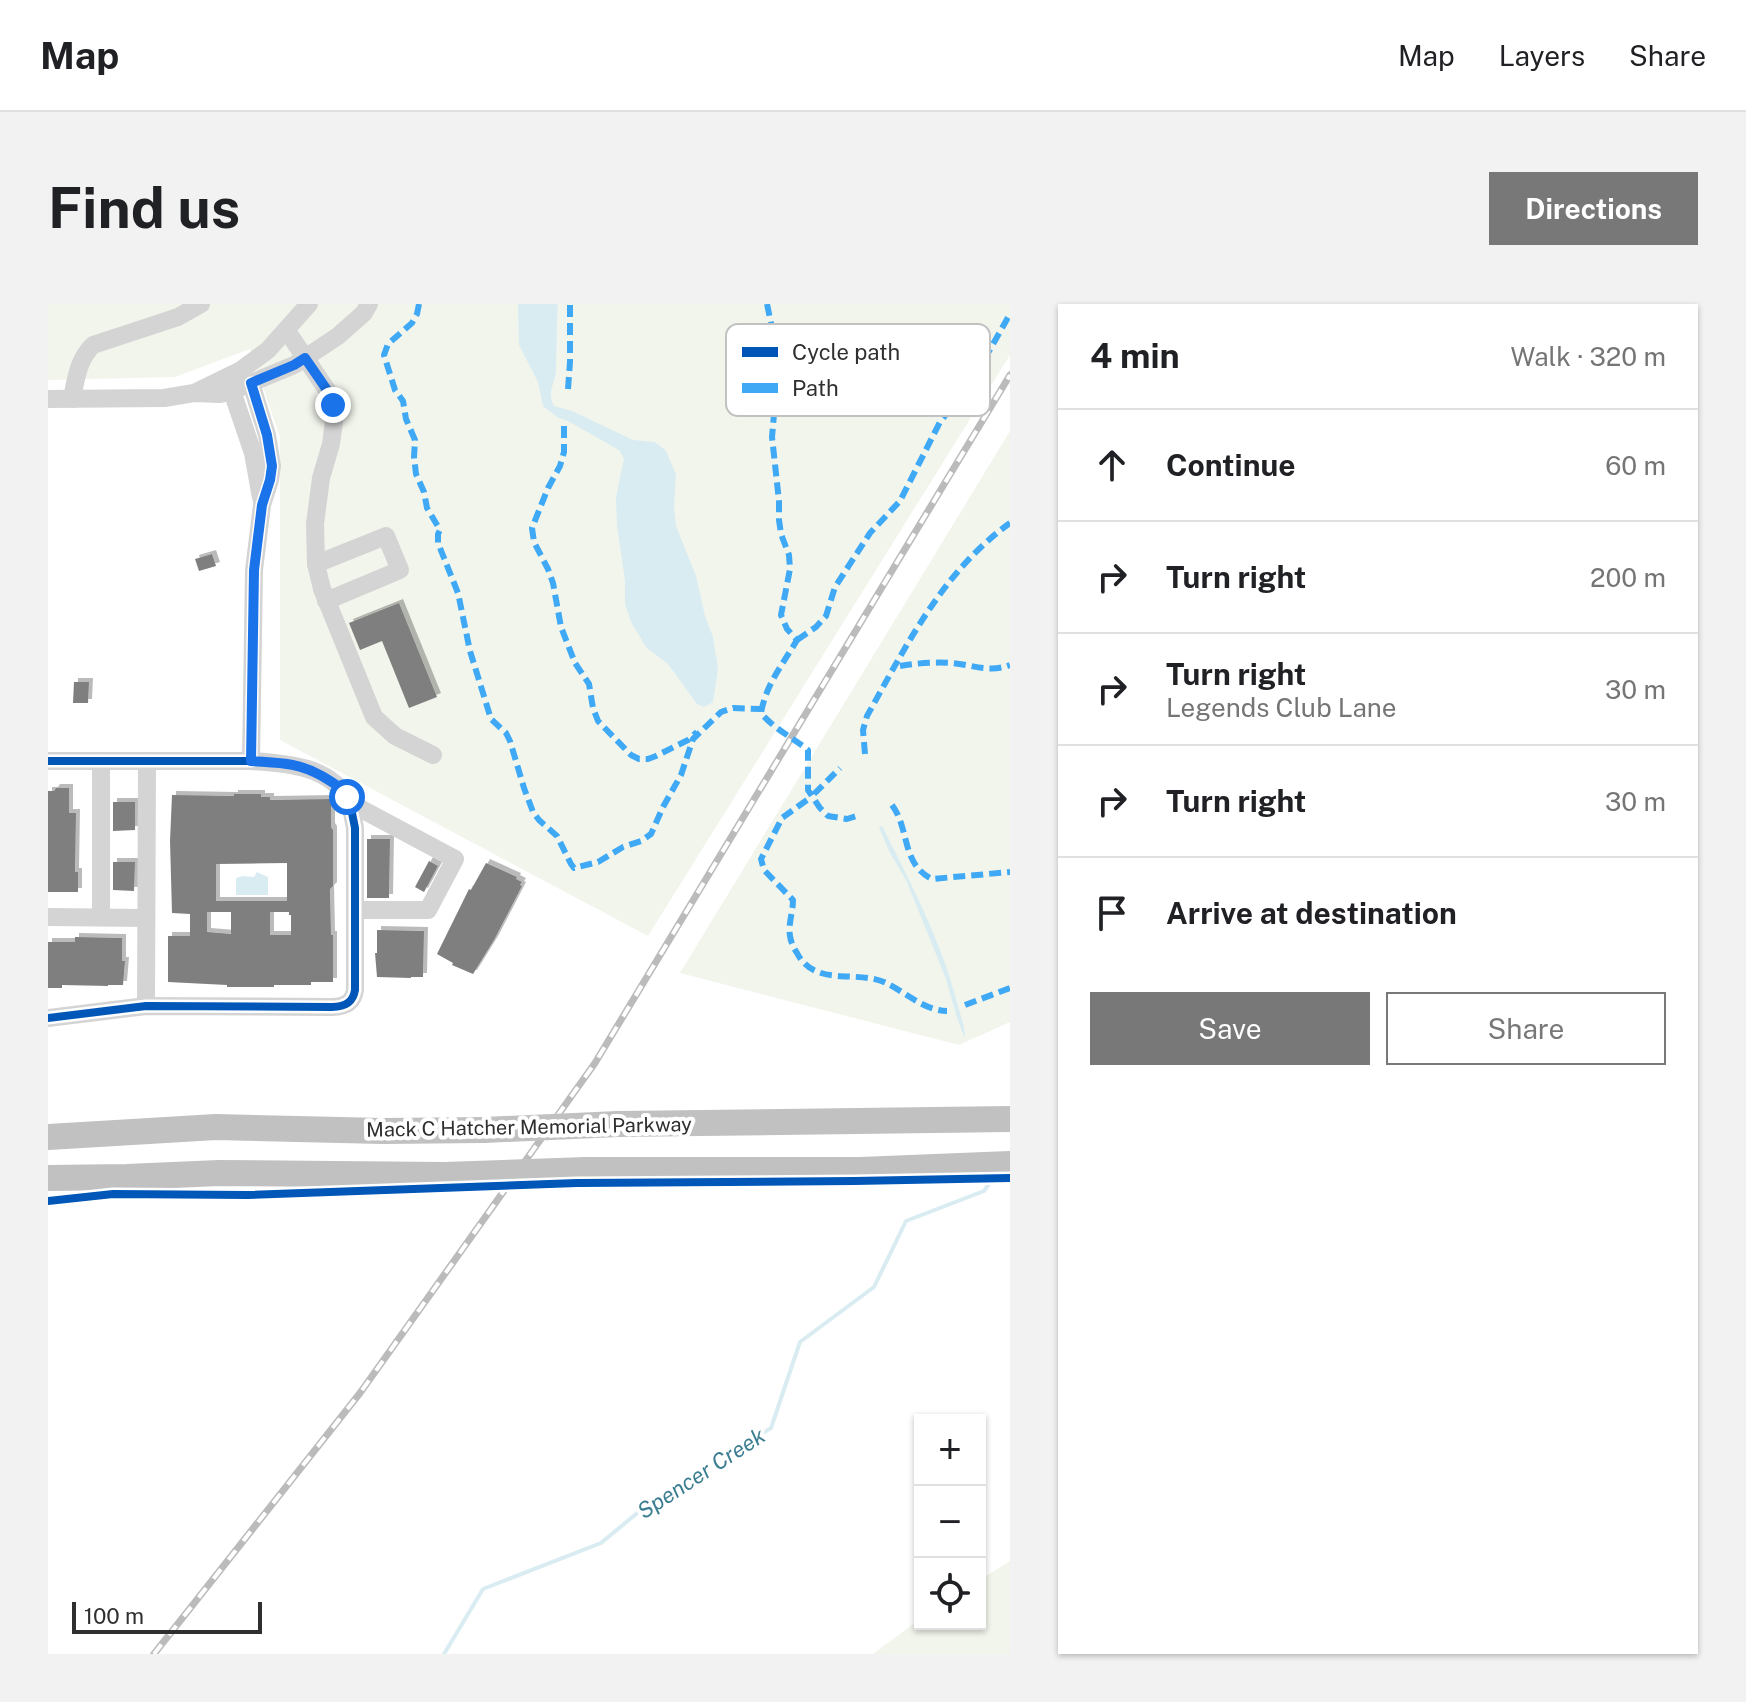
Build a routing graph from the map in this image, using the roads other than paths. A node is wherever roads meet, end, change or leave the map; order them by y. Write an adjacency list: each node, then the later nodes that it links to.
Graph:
1 (201, 304): 10 (street)
2 (309, 304): 4 (street)
3 (369, 304): 5 (street)
4 (287, 331): 5 (street); 8 (street)
5 (305, 358): 6 (street); 12 (street)
6 (251, 383): 7 (street); 11 (street)
7 (232, 391): 8 (street); 11 (street)
8 (194, 393): 10 (street)
9 (49, 399): 10 (street)
10 (72, 399)
11 (262, 505): 18 (street)
12 (316, 564): 13 (street); 13 (street)
13 (326, 601): 14 (street)
14 (433, 755)
15 (48, 761): 16 (street)
16 (101, 761): 17 (street); 22 (street)
17 (147, 761): 18 (street); 23 (street)
18 (251, 761): 19 (street)
19 (350, 803): 20 (street); 20 (street)
20 (355, 910): 24 (street)
21 (48, 917): 22 (street)
22 (101, 917): 23 (street)
23 (146, 918): 24 (street)
24 (146, 1006): 25 (street)
25 (48, 1018)
26 (1010, 1119): 27 (highway, Mack C Hatcher Memorial Parkway, bridge)
27 (48, 1137)
28 (1010, 1164): 29 (highway, bridge)
29 (48, 1178)

